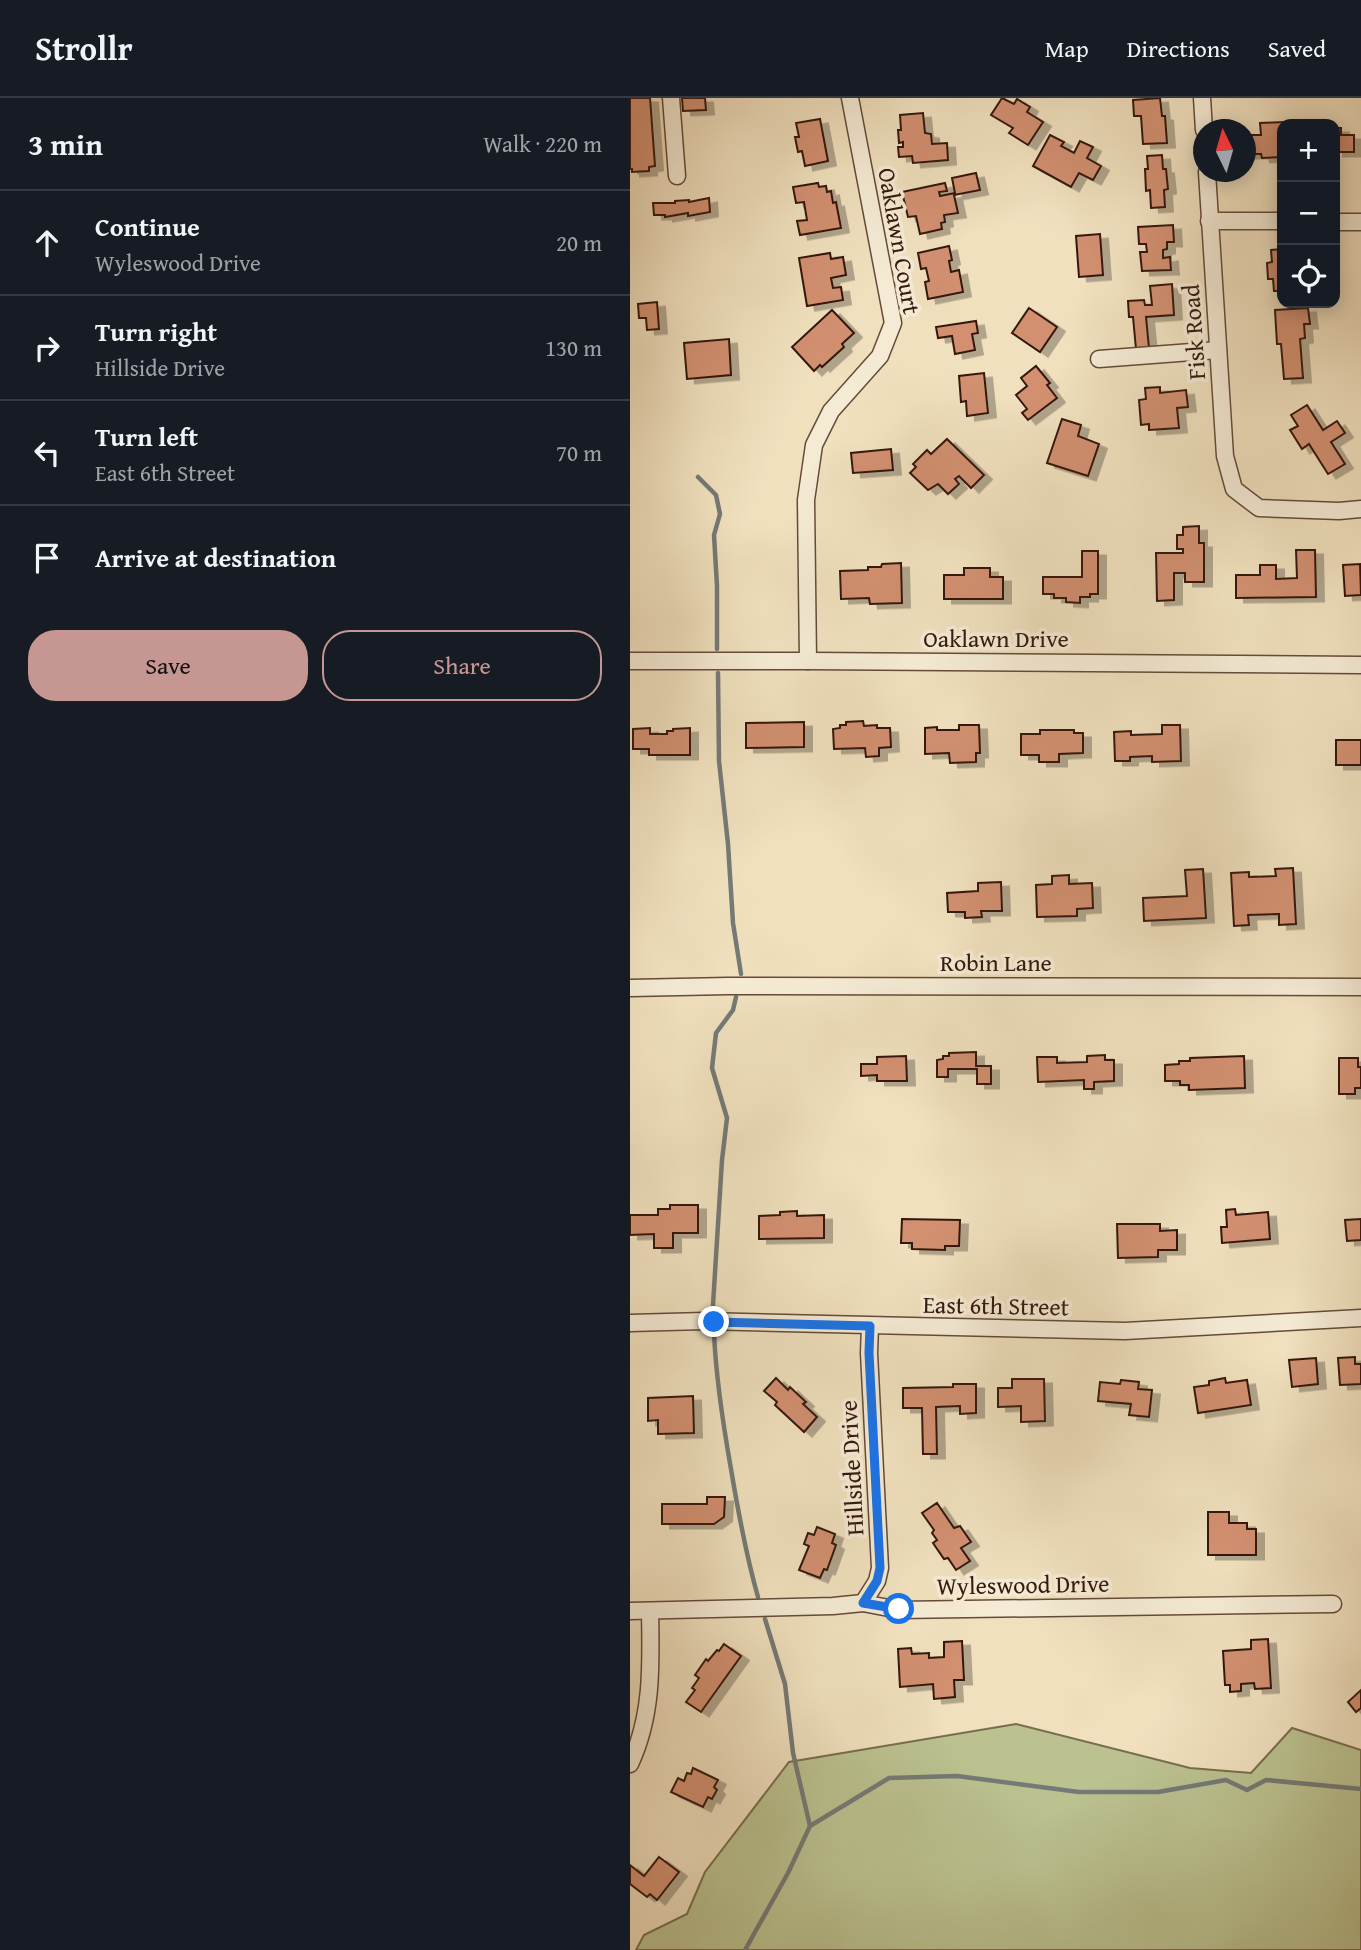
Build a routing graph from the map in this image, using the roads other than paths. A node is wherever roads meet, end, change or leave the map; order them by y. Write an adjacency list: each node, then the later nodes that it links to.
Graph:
1 (671, 98): 5 (street)
2 (850, 98): 15 (street, Oaklawn Court)
3 (1202, 98): 4 (street)
4 (1203, 119)
5 (677, 176)
6 (1207, 182): 7 (street, Fisk Road)
7 (1209, 221): 8 (street); 11 (street, Fisk Road)
8 (1277, 222)
9 (1340, 222): 10 (street)
10 (1361, 222)
11 (1218, 350): 12 (street); 13 (street, Fisk Road)
12 (1099, 359)
13 (1361, 509)
14 (630, 661): 15 (street, Oaklawn Drive)
15 (808, 661): 16 (street, Oaklawn Drive)
16 (1361, 665)
17 (1361, 987): 18 (street, Robin Lane)
18 (630, 988)
19 (1361, 1318): 21 (street, East 6th Street)
20 (630, 1322): 21 (street, East 6th Street)
21 (870, 1326): 22 (street, Hillside Drive)
22 (863, 1603): 23 (street, Wyleswood Drive); 25 (street, Wyleswood Drive)
23 (1333, 1604)
24 (630, 1611): 25 (street, Wyleswood Drive)
25 (650, 1611): 26 (street)
26 (630, 1764)

